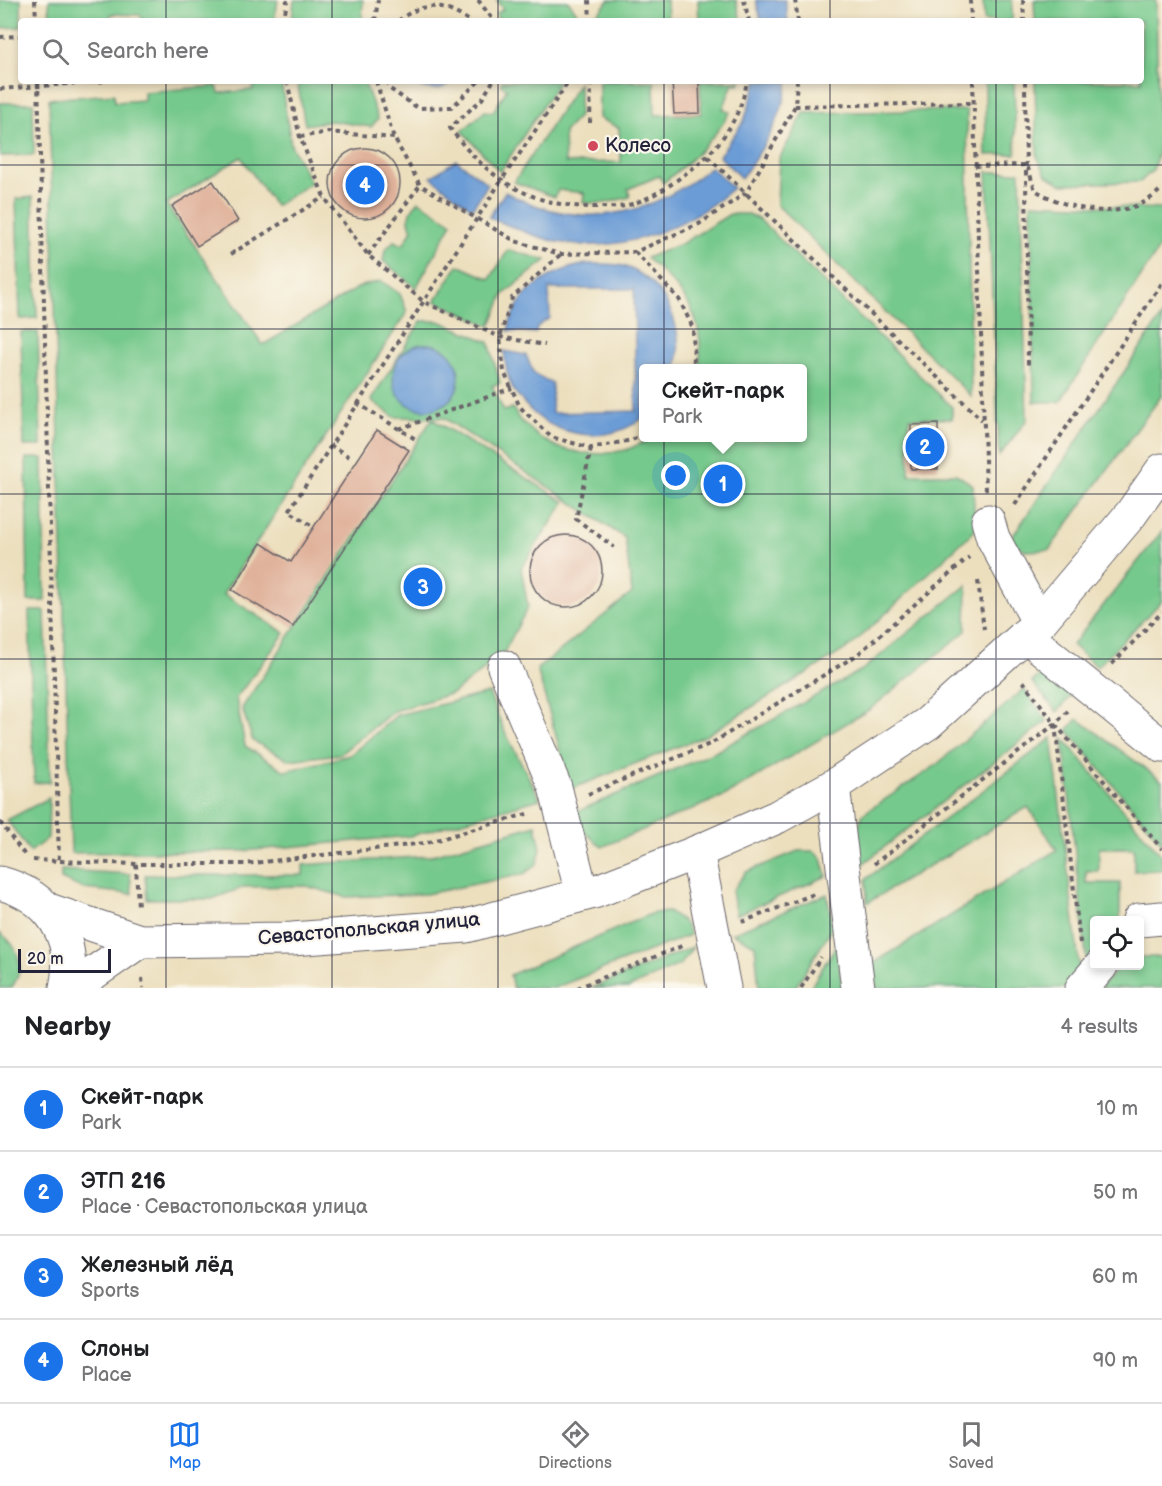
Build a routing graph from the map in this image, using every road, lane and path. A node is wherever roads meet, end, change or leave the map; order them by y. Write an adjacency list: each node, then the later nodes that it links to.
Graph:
1 (35, 0): 10 (path)
2 (287, 0): 11 (path)
3 (378, 0): 12 (path)
4 (478, 0): 15 (path)
5 (589, 0): 16 (path)
6 (744, 0): 17 (path)
7 (795, 0): 18 (path)
8 (970, 0): 19 (path)
9 (1023, 0): 20 (path)
10 (36, 18)
11 (284, 18)
12 (375, 18)
13 (402, 18): 14 (path)
14 (465, 18)
15 (492, 18)
16 (590, 18)
17 (748, 18)
18 (798, 18)
19 (971, 18)
20 (1024, 18)
21 (18, 36): 22 (path)
22 (0, 37)
23 (32, 84): 36 (path)
24 (38, 84): 86 (path)
25 (288, 84): 40 (path)
26 (377, 84): 41 (path)
27 (389, 84): 28 (path)
28 (476, 84)
29 (490, 84): 45 (path)
30 (567, 84): 45 (path)
31 (591, 84): 39 (path)
32 (746, 84): 42 (path)
33 (797, 84): 38 (path)
34 (973, 84): 37 (path)
35 (1025, 84): 43 (path)
36 (0, 89)
37 (973, 103): 38 (path); 44 (path)
38 (795, 106): 48 (path)
39 (590, 123)
40 (300, 136): 41 (path); 49 (path)
41 (394, 138): 46 (path)
42 (708, 157): 45 (path); 48 (path)
43 (1028, 165): 44 (path); 47 (path); 60 (path)
44 (975, 166): 63 (path)
45 (501, 181): 50 (path)
46 (420, 185): 50 (path); 54 (path)
47 (1162, 188)
48 (746, 193): 51 (path); 63 (path)
49 (324, 197): 52 (path); 54 (path)
50 (477, 220): 53 (path); 56 (path)
51 (636, 252): 53 (path); 59 (path)
52 (231, 254)
53 (560, 254): 57 (path)
54 (368, 255): 56 (path)
55 (1162, 283): 72 (path)
56 (424, 302): 57 (path); 62 (path)
57 (500, 337): 58 (path); 61 (path)
58 (545, 345)
59 (694, 364)
60 (1028, 365)
61 (512, 388): 64 (path); 68 (path)
62 (357, 402): 64 (path); 67 (path)
63 (982, 421): 72 (path)
64 (399, 429): 66 (path)
65 (639, 436): 68 (path)
66 (417, 440)
67 (330, 445): 69 (path); 71 (path)
68 (591, 448): 73 (path)
69 (353, 459)
70 (1162, 471): 75 (main road, Севастопольская улица)
71 (311, 525)
72 (991, 530): 75 (main road); 82 (path)
73 (614, 547)
74 (1162, 612): 77 (path)
75 (1032, 629): 80 (main road); 81 (main road, Севастопольская улица)
76 (504, 668): 82 (main road)
77 (1104, 672)
78 (1072, 706): 79 (path)
79 (1055, 724): 84 (path); 87 (path); 95 (path)
80 (1162, 746)
81 (833, 786): 85 (main road, Севастопольская улица); 87 (main road)
82 (560, 805): 86 (path); 89 (main road)
83 (0, 822): 86 (path)
84 (1162, 849)
85 (697, 852): 89 (main road, Севастопольская улица); 93 (main road)
86 (59, 862)
87 (845, 882): 93 (path); 100 (main road)
88 (0, 883): 90 (main road)
89 (582, 894): 94 (main road, Севастопольская улица)
90 (49, 910): 94 (main road, Севастопольская улица); 96 (main road)
91 (1162, 918): 92 (main road)
92 (1144, 920)
93 (713, 933): 98 (path); 99 (main road)
94 (140, 941): 97 (main road)
95 (1089, 980)
96 (66, 988)
97 (72, 988)
98 (577, 988)
99 (724, 988)
100 (858, 988)

